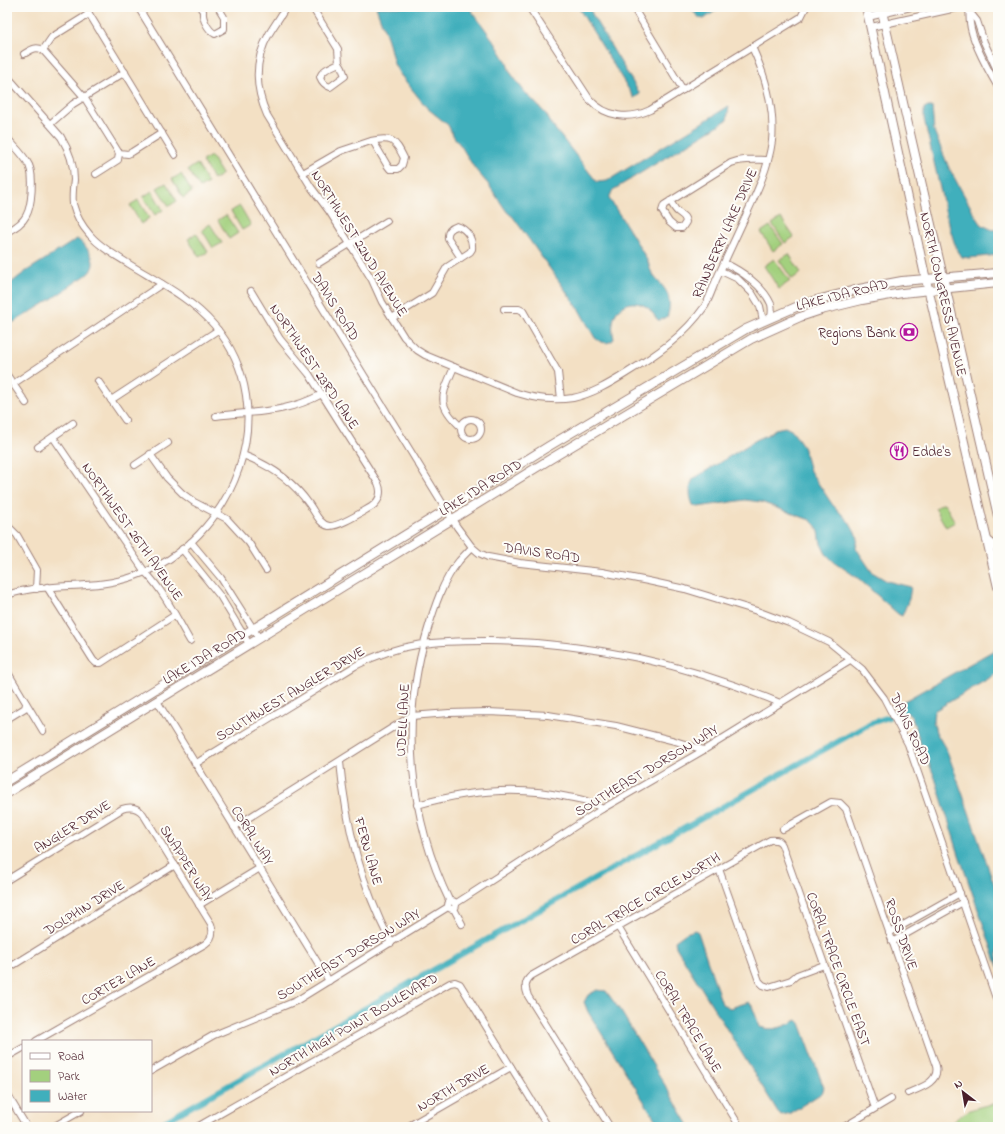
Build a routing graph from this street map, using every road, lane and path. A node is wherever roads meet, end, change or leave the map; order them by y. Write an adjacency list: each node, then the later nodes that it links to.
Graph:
1 (84, 7): 15 (street)
2 (138, 7): 82 (street, DAVIS ROAD)
3 (218, 7): 11 (street)
4 (286, 7): 37 (street, NORTHWEST 22ND AVENUE)
5 (312, 7): 22 (street)
6 (529, 7): 27 (street)
7 (633, 7): 27 (street)
8 (866, 7): 16 (street, NORTH CONGRESS AVENUE)
9 (911, 7): 14 (street)
10 (961, 7): 17 (street)
11 (202, 8)
12 (806, 8): 19 (street)
13 (969, 9): 24 (street); 26 (street)
14 (881, 10): 16 (street); 17 (street, NORTH CONGRESS AVENUE)
15 (89, 14): 20 (street); 23 (street)
16 (868, 17): 18 (street, NORTH CONGRESS AVENUE)
17 (884, 24): 18 (street); 48 (street, NORTH CONGRESS AVENUE)
18 (871, 27): 49 (street, NORTH CONGRESS AVENUE)
19 (752, 47): 27 (street); 36 (street, RAINBERRY LAKE DRIVE)
20 (43, 50): 21 (street); 28 (street)
21 (24, 54)
22 (338, 63)
23 (125, 72): 28 (street); 30 (street)
24 (998, 72)
25 (7, 76): 29 (street)
26 (998, 87)
27 (683, 90)
28 (84, 97): 29 (street); 34 (street)
29 (50, 124): 51 (street)
30 (162, 133): 34 (street); 35 (street)
31 (7, 138): 33 (street)
32 (373, 141): 32 (street); 37 (street)
33 (9, 145): 41 (street)
34 (120, 153): 38 (street)
35 (175, 155)
36 (768, 160): 39 (street); 45 (street, RAINBERRY LAKE DRIVE)
37 (303, 173): 42 (street, NORTHWEST 22ND AVENUE)
38 (96, 174)
39 (670, 201): 39 (street)
40 (387, 221): 42 (street)
41 (7, 232)
42 (350, 244): 44 (street); 57 (street, NORTHWEST 22ND AVENUE)
43 (461, 258): 43 (street); 57 (street)
44 (319, 263)
45 (724, 263): 46 (street, RAINBERRY LAKE DRIVE); 56 (street)
46 (721, 271): 58 (street); 66 (street, RAINBERRY LAKE DRIVE)
47 (998, 273): 48 (street, LAKE IDA ROAD)
48 (943, 278): 49 (street, LAKE IDA ROAD); 52 (street, NORTH CONGRESS AVENUE)
49 (926, 280): 53 (street, NORTH CONGRESS AVENUE); 56 (street, LAKE IDA ROAD)
50 (998, 283): 52 (street, LAKE IDA ROAD)
51 (162, 284): 59 (street); 64 (street)
52 (945, 288): 53 (street, LAKE IDA ROAD); 84 (street, NORTH CONGRESS AVENUE)
53 (929, 290): 60 (street, LAKE IDA ROAD); 87 (street, NORTH CONGRESS AVENUE)
54 (251, 291): 65 (street, NORTHWEST 23RD LANE)
55 (504, 309): 66 (street)
56 (772, 316): 58 (street, LAKE IDA ROAD); 60 (street)
57 (392, 318): 61 (street, NORTHWEST 22ND AVENUE)
58 (763, 321): 69 (street, LAKE IDA ROAD)
59 (218, 330): 67 (street); 70 (street)
60 (751, 339): 75 (street, LAKE IDA ROAD)
61 (454, 367): 66 (street, NORTHWEST 22ND AVENUE); 74 (street)
62 (7, 375): 64 (street)
63 (98, 381): 67 (street)
64 (13, 384): 68 (street)
65 (322, 394): 70 (street); 80 (street, NORTHWEST 23RD LANE)
66 (561, 399)
67 (111, 400): 72 (street)
68 (26, 403)
69 (609, 410): 75 (street); 82 (street, LAKE IDA ROAD)
70 (248, 412): 71 (street); 80 (street)
71 (216, 416)
72 (125, 420)
73 (73, 423): 76 (street)
74 (461, 427)
75 (600, 429): 85 (street, LAKE IDA ROAD)
76 (53, 437): 78 (street); 93 (street, NORTHWEST 26TH AVENUE)
77 (168, 443): 79 (street)
78 (38, 447)
79 (150, 454): 81 (street); 83 (street)
80 (243, 455): 83 (street)
81 (135, 465)
82 (446, 509): 85 (street, DAVIS ROAD); 99 (street, LAKE IDA ROAD)
83 (216, 512): 88 (street); 92 (street)
84 (998, 516)
85 (452, 519): 89 (street, DAVIS ROAD); 101 (street, LAKE IDA ROAD)
86 (7, 524): 96 (street)
87 (987, 540): 91 (street); 95 (street, NORTH CONGRESS AVENUE)
88 (191, 542): 90 (street); 99 (street)
89 (472, 548): 104 (street, UDELL LANE); 105 (street, DAVIS ROAD)
90 (182, 549): 93 (street); 100 (street)
91 (998, 549)
92 (266, 570)
93 (146, 572): 94 (street); 98 (street, NORTHWEST 26TH AVENUE)
94 (47, 587): 96 (street); 98 (street)
95 (998, 587)
96 (36, 589): 97 (street)
97 (7, 594)
98 (175, 616): 102 (street, NORTHWEST 26TH AVENUE)
99 (253, 629): 100 (street, LAKE IDA ROAD); 101 (street)
100 (243, 635): 103 (street); 116 (street, LAKE IDA ROAD)
101 (259, 638): 103 (street, LAKE IDA ROAD)
102 (190, 641)
103 (249, 644): 107 (street, LAKE IDA ROAD)
104 (423, 644): 109 (street, SOUTHWEST ANGLER DRIVE); 110 (street, UDELL LANE); 115 (street, SOUTHWEST ANGLER DRIVE)
105 (850, 660): 109 (street, SOUTHEAST DORSON WAY); 128 (street, DAVIS ROAD)
106 (7, 671): 108 (street)
107 (156, 701): 115 (street, CORAL WAY); 117 (street, LAKE IDA ROAD)
108 (26, 704): 111 (street); 112 (street)
109 (780, 704): 113 (street, SOUTHEAST DORSON WAY)
110 (412, 716): 113 (street); 114 (street); 118 (street, UDELL LANE)
111 (7, 719)
112 (43, 731)
113 (704, 750): 120 (street, SOUTHEAST DORSON WAY)
114 (340, 762): 121 (street); 137 (street, FERN LANE)
115 (195, 764): 121 (street, CORAL WAY)
116 (7, 781)
117 (7, 793)
118 (417, 805): 120 (street); 130 (street, UDELL LANE)
119 (131, 807): 124 (street, SNAPPER WAY); 127 (street, ANGLER DRIVE)
120 (602, 809): 130 (street, SOUTHEAST DORSON WAY)
121 (234, 827): 125 (street, CORAL WAY)
122 (783, 829): 134 (street, ROSS DRIVE)
123 (777, 840): 126 (street, CORAL TRACE CIRCLE NORTH); 138 (street, CORAL TRACE CIRCLE EAST)
124 (174, 865): 131 (street, SNAPPER WAY); 139 (street, DOLPHIN DRIVE)
125 (260, 868): 131 (street); 140 (street, CORAL WAY)
126 (719, 869): 133 (street, CORAL TRACE CIRCLE NORTH); 138 (street)
127 (7, 880)
128 (960, 893): 129 (street, DAVIS ROAD); 134 (street)
129 (963, 902): 136 (street); 141 (street, DAVIS ROAD)
130 (452, 905): 132 (street, UDELL LANE); 137 (street, SOUTHEAST DORSON WAY)
131 (199, 906): 135 (street, SNAPPER WAY)
132 (462, 924)
133 (618, 927): 159 (street, CORAL TRACE CIRCLE NORTH); 160 (street, CORAL TRACE LANE)
134 (889, 933): 136 (street, ROSS DRIVE)
135 (211, 938): 142 (street, CORTEZ LANE)
136 (892, 942): 147 (street, ROSS DRIVE)
137 (391, 943): 140 (street, SOUTHEAST DORSON WAY)
138 (824, 965): 150 (street, CORAL TRACE CIRCLE EAST)
139 (7, 968)
140 (329, 981): 146 (street, SOUTHEAST DORSON WAY)
141 (998, 1004)
142 (38, 1040)
143 (22, 1049): 144 (street)
144 (7, 1057)
145 (511, 1067): 152 (street, NORTH DRIVE); 155 (street, NORTH HIGH POINT BOULEVARD); 158 (street, NORTH HIGH POINT BOULEVARD)
146 (152, 1070)
147 (908, 1093)
148 (7, 1094): 153 (street)
149 (891, 1099): 150 (street)
150 (875, 1108): 161 (street)
151 (79, 1112): 154 (street)
152 (418, 1120): 156 (street, NORTH DRIVE); 157 (street)
153 (27, 1127)
154 (53, 1127)
155 (197, 1127)
156 (406, 1127)
157 (422, 1127)
158 (548, 1127)
159 (610, 1127)
160 (740, 1127)
161 (844, 1127)

